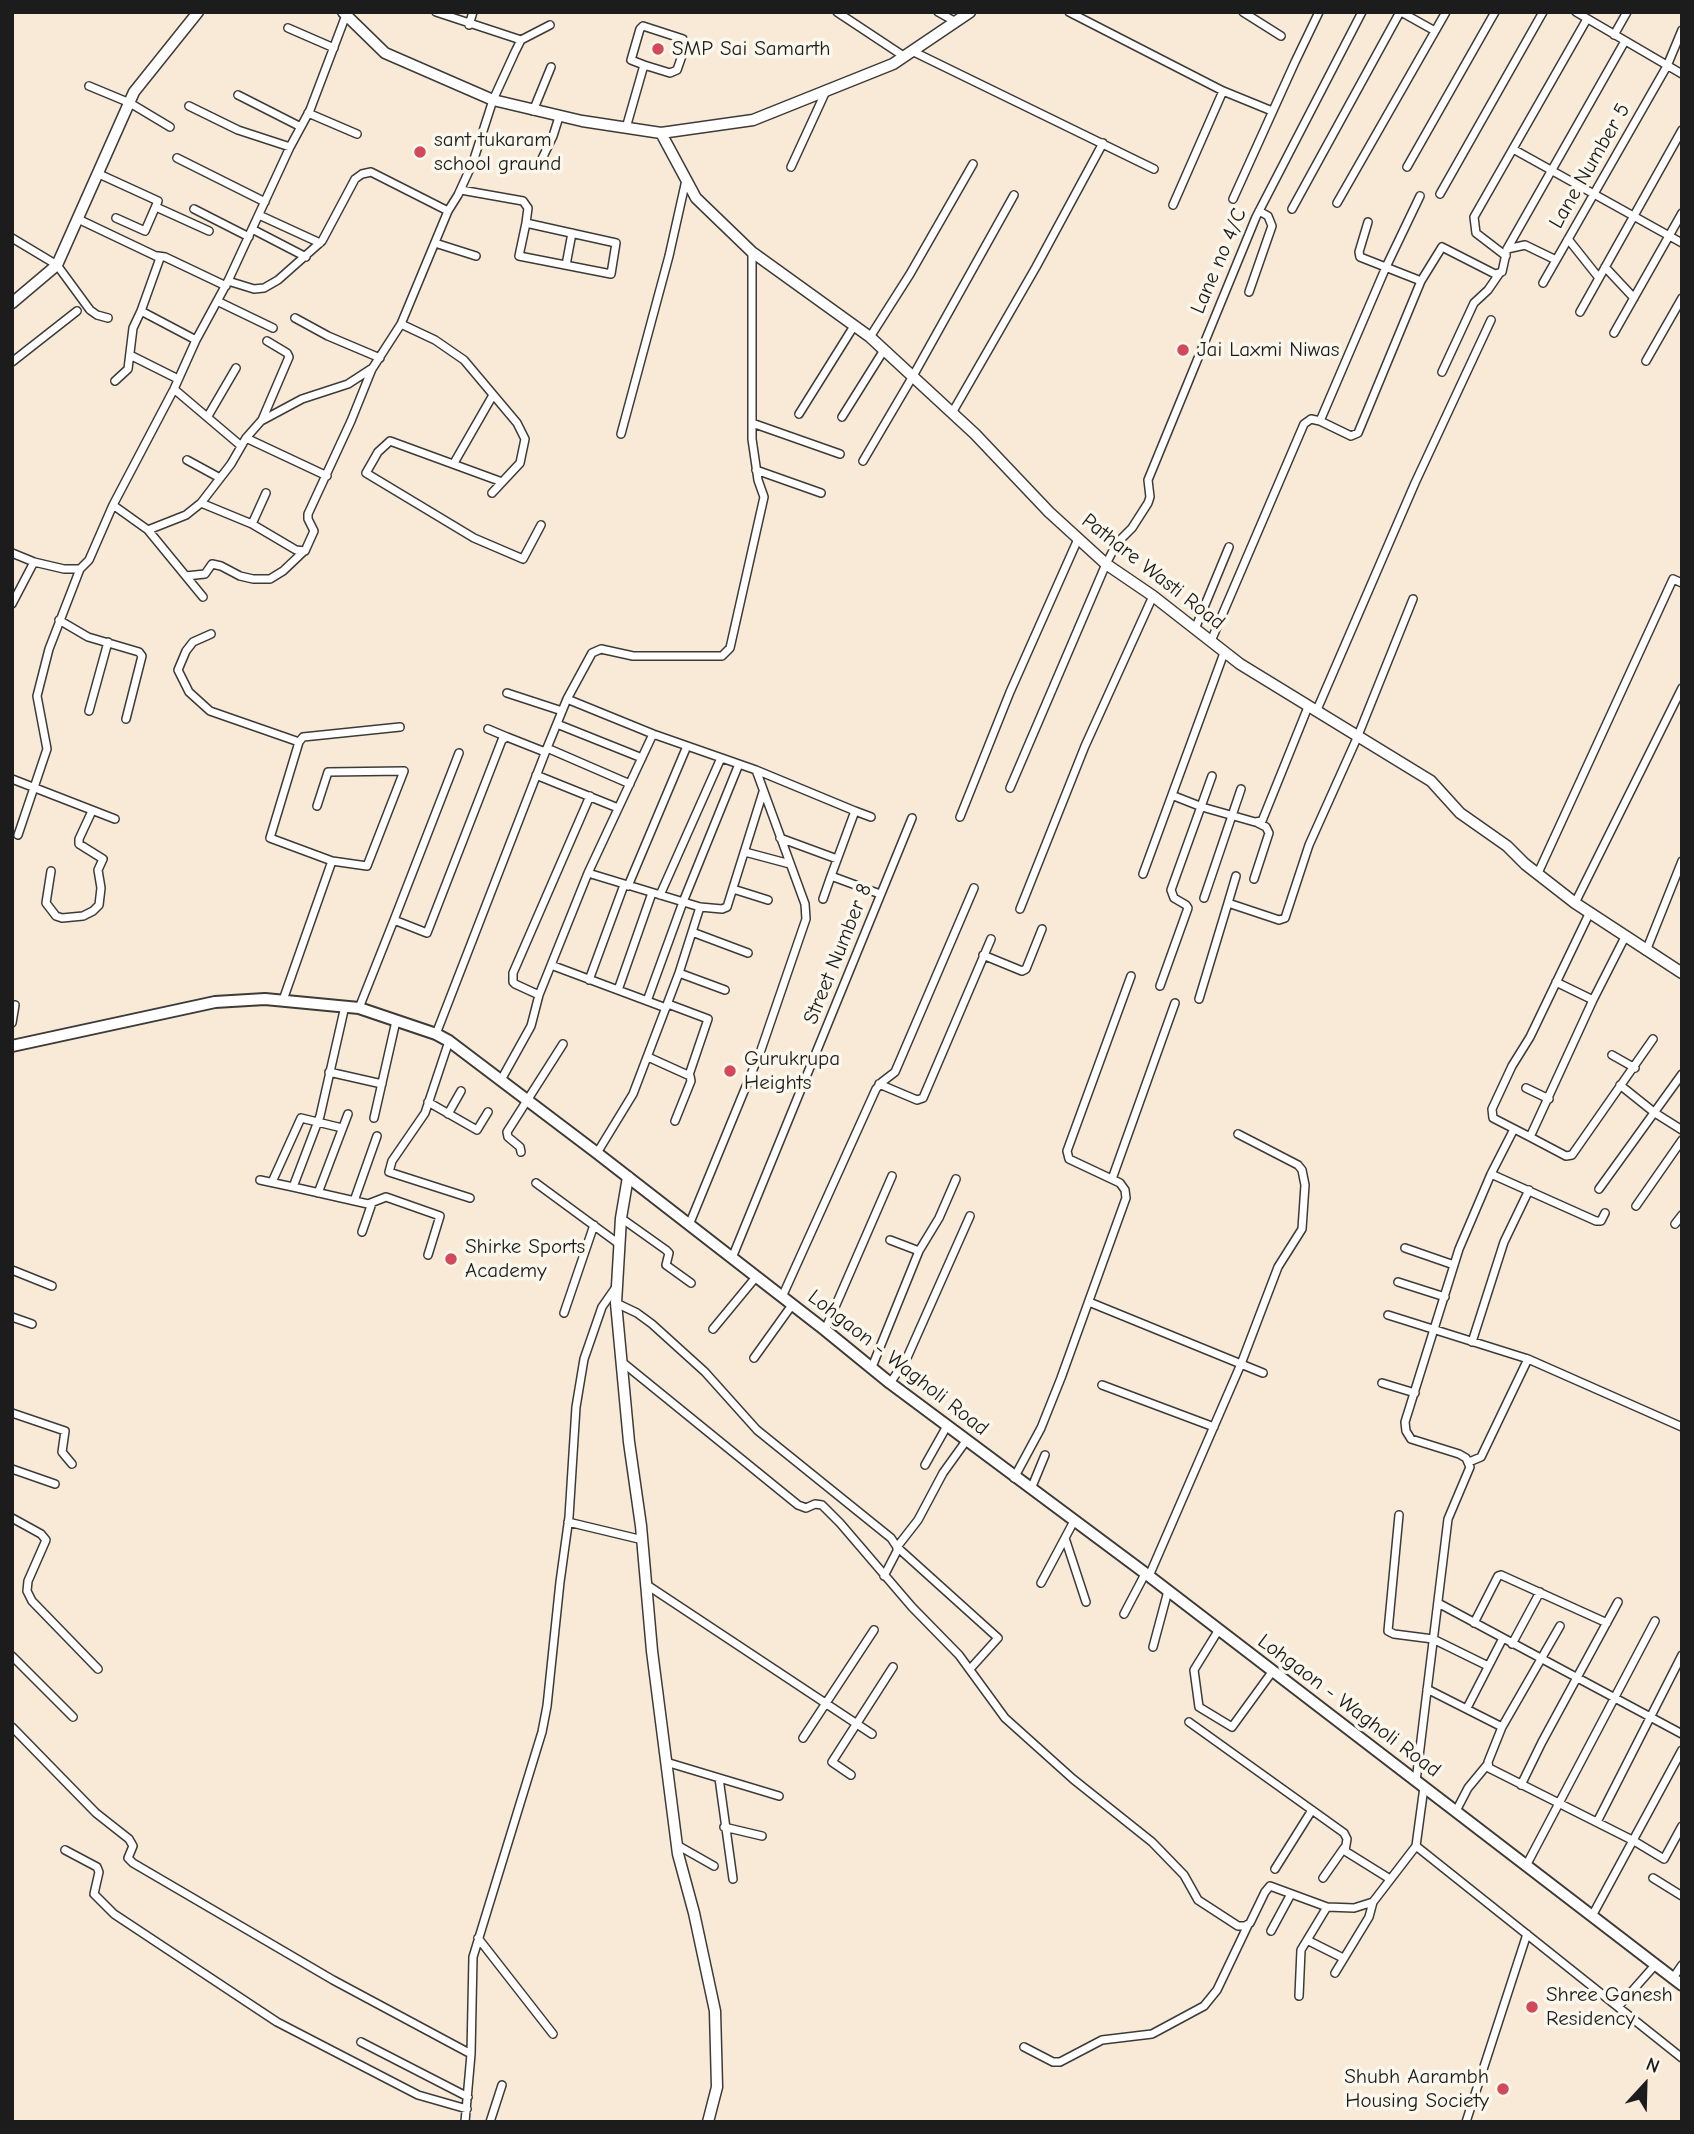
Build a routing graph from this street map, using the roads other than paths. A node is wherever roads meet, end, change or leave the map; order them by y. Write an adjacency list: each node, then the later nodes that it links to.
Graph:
1 (198, 12): 41 (street)
2 (436, 12): 18 (street)
3 (473, 12): 21 (street)
4 (837, 12): 31 (street)
5 (938, 12): 20 (street)
6 (970, 12): 20 (street)
7 (1069, 12): 37 (street)
8 (1243, 12): 27 (street)
9 (1319, 12): 44 (street)
10 (1362, 12): 78 (street, Lane no 4/C)
11 (1401, 12): 25 (street); 76 (street)
12 (1446, 12): 25 (street)
13 (1495, 12): 60 (street)
14 (1543, 12): 66 (street)
15 (1576, 12): 19 (street)
16 (1627, 12): 26 (street)
17 (345, 14): 30 (street); 40 (street)
18 (460, 16): 21 (street)
19 (1587, 19): 26 (street); 55 (street)
20 (956, 22): 31 (street)
21 (469, 24): 28 (street)
22 (550, 25): 28 (street)
23 (288, 28): 30 (street)
24 (1682, 30): 33 (street, Lane Number 5)
25 (1435, 32): 72 (street)
26 (1614, 35): 29 (street)
27 (1281, 36)
28 (521, 40): 40 (street)
29 (1625, 41): 33 (street); 62 (street)
30 (334, 48): 45 (street)
31 (910, 54): 38 (street); 53 (street)
32 (644, 65): 32 (street); 49 (street)
33 (1667, 66): 35 (street); 68 (street, Lane Number 5)
34 (551, 67): 43 (street)
35 (1682, 74)
36 (89, 86): 41 (street)
37 (1223, 91): 44 (street); 73 (street)
38 (826, 92): 51 (street); 59 (street)
39 (238, 94): 48 (street)
40 (493, 100): 43 (street); 65 (street)
41 (130, 103): 47 (street); 63 (street)
42 (189, 106): 54 (street)
43 (533, 111): 46 (street)
44 (1272, 111): 70 (street)
45 (308, 113): 48 (street); 52 (street)
46 (559, 117): 49 (street); 58 (street)
47 (170, 127)
48 (300, 127): 54 (street)
49 (626, 128): 51 (street)
50 (1682, 130): 81 (street)
51 (662, 133): 64 (street, Pathare Wasti Road)
52 (357, 134)
53 (1103, 143): 61 (street); 141 (street)
54 (290, 147): 71 (street)
55 (1514, 149): 62 (street); 96 (street)
56 (177, 158): 71 (street)
57 (973, 164): 125 (street)
58 (538, 167)
59 (790, 167)
60 (1407, 167)
61 (1154, 169)
62 (1550, 171): 68 (street); 96 (street)
63 (99, 174): 74 (street); 83 (street)
64 (686, 180): 95 (street, Pathare Wasti Road); 148 (street)
65 (461, 190): 77 (street); 85 (street)
66 (1440, 194)
67 (1014, 195): 136 (street)
68 (1594, 195): 81 (street); 91 (street, Lane Number 5)
69 (1420, 196): 103 (street)
70 (1233, 199)
71 (265, 202): 80 (street)
72 (1337, 203)
73 (1173, 205)
74 (156, 206): 82 (street); 86 (street)
75 (194, 209): 87 (street)
76 (1292, 209)
77 (449, 211): 92 (street); 93 (street)
78 (1259, 211): 110 (street); 172 (street, Lane no 4/C)
79 (1682, 213): 89 (street)
80 (259, 215): 87 (street); 92 (street)
81 (1633, 216): 89 (street); 104 (street)
82 (116, 218)
83 (78, 219): 97 (street); 101 (street)
84 (1368, 222): 103 (street)
85 (526, 223): 88 (street); 102 (street)
86 (209, 231)
87 (251, 233): 99 (street); 109 (street)
88 (572, 233): 102 (street); 102 (street)
89 (1668, 236): 94 (street); 111 (street)
90 (12, 238): 101 (street)
91 (1568, 239): 100 (street, Lane Number 5); 106 (street)
92 (320, 243): 99 (street)
93 (435, 243): 98 (street); 121 (street)
94 (1682, 243)
95 (751, 252): 122 (street, Pathare Wasti Road); 147 (street)
96 (1506, 252): 100 (street); 105 (street)
97 (158, 256): 109 (street); 115 (street)
98 (475, 256)
99 (306, 257): 109 (street)
100 (1556, 260): 108 (street, Lane Number 5)
101 (57, 265): 114 (street); 118 (street)
102 (566, 265)
103 (1386, 267): 107 (street); 146 (street)
104 (1605, 267): 106 (street); 111 (street)
105 (1499, 274): 107 (street); 135 (street)
106 (1599, 278): 117 (street)
107 (1421, 281): 146 (street)
108 (1543, 283)
109 (227, 284): 113 (street)
110 (1249, 292)
111 (1634, 298): 124 (street)
112 (1682, 298): 131 (street)
113 (218, 301): 123 (street); 126 (street)
114 (12, 303)
115 (141, 310): 126 (street); 129 (street)
116 (77, 311): 132 (street)
117 (1580, 312)
118 (108, 318)
119 (295, 318): 130 (street)
120 (1492, 320): 189 (street)
121 (401, 324): 130 (street); 140 (street)
122 (854, 326): 125 (street, Pathare Wasti Road); 142 (street)
123 (273, 328)
124 (1614, 333)
125 (870, 337): 128 (street, Pathare Wasti Road)
126 (196, 340): 137 (street)
127 (267, 341): 145 (street)
128 (884, 350): 136 (street, Pathare Wasti Road); 144 (street)
129 (130, 355): 137 (street); 138 (street)
130 (380, 358): 134 (street)
131 (1646, 361)
132 (12, 362)
133 (236, 368): 143 (street)
134 (372, 369): 145 (street); 156 (street)
135 (1441, 372)
136 (913, 376): 141 (street, Pathare Wasti Road); 153 (street)
137 (178, 379): 139 (street)
138 (115, 381)
139 (174, 388): 143 (street); 163 (street)
140 (492, 395): 154 (street); 158 (street)
141 (952, 413): 167 (street, Pathare Wasti Road)
142 (799, 414)
143 (208, 416): 150 (street)
144 (842, 417)
145 (261, 421): 149 (street)
146 (1320, 421): 183 (street)
147 (752, 423): 151 (street); 155 (street)
148 (621, 433)
149 (246, 438): 150 (street); 156 (street)
150 (240, 446): 157 (street)
151 (841, 454)
152 (187, 460): 157 (street)
153 (863, 461)
154 (454, 463): 158 (street); 165 (street)
155 (756, 470): 161 (street); 188 (street)
156 (327, 476): 169 (street)
157 (220, 478): 162 (street)
158 (502, 482): 160 (street)
159 (266, 493): 164 (street)
160 (492, 493)
161 (821, 493)
162 (201, 503): 164 (street); 166 (street)
163 (113, 505): 166 (street); 173 (street)
164 (251, 524): 169 (street)
165 (541, 525)
166 (148, 530): 174 (street)
167 (1078, 539): 172 (street, Pathare Wasti Road); 224 (street)
168 (1229, 547): 181 (street)
169 (303, 552): 174 (street)
170 (12, 553): 171 (street)
171 (34, 562): 173 (street); 179 (street)
172 (1106, 564): 176 (street, Pathare Wasti Road); 212 (street, Lane no 4/C)
173 (80, 569): 180 (street)
174 (186, 576): 177 (street)
175 (1682, 583): 237 (street)
176 (1153, 596): 181 (street, Pathare Wasti Road); 254 (street)
177 (203, 597)
178 (1413, 599): 198 (street)
179 (12, 604)
180 (59, 620): 184 (street); 211 (street)
181 (1195, 629): 183 (street, Pathare Wasti Road)
182 (211, 634): 199 (street)
183 (1211, 641): 185 (street, Pathare Wasti Road)
184 (108, 642): 190 (street); 192 (street)
185 (1224, 653): 189 (street, Pathare Wasti Road); 216 (street)
186 (1682, 688): 252 (street)
187 (507, 693): 191 (street)
188 (568, 699): 191 (street); 196 (street)
189 (1312, 709): 198 (street, Pathare Wasti Road); 227 (street)
190 (89, 711)
191 (562, 711): 193 (street)
192 (126, 719)
193 (557, 724): 201 (street); 203 (street)
194 (400, 727): 199 (street)
195 (488, 729): 197 (street)
196 (653, 734): 200 (street); 203 (street)
197 (507, 737): 201 (street); 256 (street)
198 (1357, 738): 237 (street, Pathare Wasti Road); 251 (street)
199 (299, 742): 233 (street)
200 (687, 746): 204 (street); 242 (street)
201 (546, 750): 207 (street); 210 (street)
202 (459, 753): 256 (street)
203 (642, 758): 210 (street)
204 (721, 758): 205 (street); 245 (street)
205 (739, 764): 206 (street); 250 (street)
206 (756, 770): 214 (street); 221 (street)
207 (536, 775): 215 (street); 285 (street)
208 (1212, 776): 218 (street)
209 (12, 779): 211 (street)
210 (630, 784): 219 (street)
211 (33, 787): 220 (street); 228 (street)
212 (1010, 788)
213 (1241, 789): 222 (street)
214 (763, 790): 229 (street); 230 (street)
215 (590, 796): 219 (street); 273 (street)
216 (1174, 796): 218 (street); 238 (street)
217 (317, 806): 233 (street)
218 (1202, 807): 222 (street); 270 (street)
219 (618, 808): 236 (street)
220 (92, 811): 226 (street); 235 (street)
221 (855, 811): 223 (street); 231 (street)
222 (1233, 815): 227 (street); 247 (street)
223 (871, 817)
224 (960, 817)
225 (912, 818): 246 (street, Street Number 8)
226 (115, 819)
227 (1258, 823): 241 (street)
228 (18, 835)
229 (780, 838): 231 (street); 234 (street)
230 (745, 852): 234 (street); 244 (street)
231 (837, 859): 239 (street)
232 (1682, 861): 261 (street)
233 (332, 862): 275 (street)
234 (790, 864): 343 (street)
235 (51, 871)
236 (588, 873): 242 (street); 264 (street)
237 (1538, 873): 252 (street, Pathare Wasti Road)
238 (1143, 874)
239 (831, 876): 246 (street); 248 (street)
240 (1237, 876): 251 (street)
241 (1254, 879)
242 (626, 886): 245 (street); 268 (street)
243 (974, 888): 298 (street)
244 (733, 889): 249 (street); 253 (street)
245 (656, 894): 250 (street); 271 (street)
246 (880, 894): 350 (street, Street Number 8)
247 (1204, 898)
248 (823, 899)
249 (768, 901)
250 (683, 902): 253 (street); 277 (street)
251 (1228, 903): 274 (street)
252 (1575, 903): 255 (street, Pathare Wasti Road)
253 (700, 906): 258 (street)
254 (1020, 909)
255 (1590, 912): 259 (street, Pathare Wasti Road); 269 (street)
256 (394, 920): 282 (street)
257 (1042, 929): 263 (street)
258 (692, 932): 262 (street); 265 (street)
259 (1625, 937): 261 (street, Pathare Wasti Road); 276 (street)
260 (990, 939): 263 (street)
261 (1646, 951): 266 (street, Pathare Wasti Road)
262 (748, 953)
263 (984, 955): 298 (street)
264 (551, 965): 268 (street); 273 (street)
265 (679, 973): 272 (street); 281 (street)
266 (1682, 973)
267 (1131, 976): 326 (street)
268 (589, 979): 271 (street)
269 (1556, 982): 276 (street); 313 (street)
270 (1160, 986)
271 (618, 990): 277 (street)
272 (725, 990)
273 (539, 995): 296 (street)
274 (1199, 999)
275 (283, 1000): 280 (main road, Lohgaon - Wagholi Road); 289 (main road, Lohgaon - Wagholi Road)
276 (1593, 1000): 302 (street)
277 (647, 1001): 281 (street)
278 (1175, 1003): 326 (street)
279 (15, 1005): 284 (street)
280 (345, 1006): 282 (main road, Lohgaon - Wagholi Road); 293 (street)
281 (667, 1006): 291 (street); 295 (street)
282 (359, 1008): 283 (main road, Lohgaon - Wagholi Road)
283 (396, 1021): 285 (main road, Lohgaon - Wagholi Road); 297 (street)
284 (12, 1023)
285 (436, 1034): 287 (main road, Lohgaon - Wagholi Road)
286 (1653, 1039): 292 (street)
287 (449, 1041): 296 (main road, Lohgaon - Wagholi Road); 304 (street)
288 (563, 1044): 303 (street)
289 (12, 1046)
290 (1612, 1055): 292 (street)
291 (648, 1057): 295 (street); 320 (street)
292 (1634, 1068): 299 (street)
293 (329, 1072): 297 (street); 310 (street)
294 (1682, 1074): 306 (street)
295 (689, 1075): 311 (street)
296 (501, 1080): 303 (main road, Lohgaon - Wagholi Road)
297 (383, 1084): 309 (street)
298 (879, 1084): 358 (street)
299 (1620, 1085): 306 (street); 317 (street)
300 (1526, 1088): 302 (street)
301 (461, 1091): 308 (street)
302 (1549, 1099): 317 (street)
303 (527, 1100): 319 (street); 320 (main road, Lohgaon - Wagholi Road)
304 (428, 1102): 308 (street); 333 (street)
305 (488, 1112): 308 (street)
306 (1655, 1113): 314 (street); 330 (street)
307 (348, 1114): 312 (street)
308 (448, 1114)
309 (374, 1118)
310 (318, 1121): 312 (street); 327 (street); 329 (street)
311 (675, 1121)
312 (342, 1128): 332 (street)
313 (1514, 1129): 317 (street); 321 (street)
314 (1682, 1130)
315 (1238, 1134): 374 (street)
316 (377, 1136): 334 (street)
317 (1530, 1137)
318 (1682, 1140): 336 (street)
319 (521, 1152)
320 (597, 1153): 323 (main road, Lohgaon - Wagholi Road)
321 (1491, 1174): 331 (street); 351 (street)
322 (892, 1176): 368 (street)
323 (628, 1177): 340 (street); 343 (main road, Lohgaon - Wagholi Road)
324 (260, 1180): 327 (street)
325 (956, 1180): 348 (street)
326 (1112, 1180): 360 (street)
327 (272, 1182): 329 (street)
328 (536, 1183): 342 (street)
329 (293, 1187): 332 (street)
330 (1599, 1189)
331 (1529, 1190): 337 (street); 370 (street)
332 (318, 1193): 334 (street)
333 (470, 1198)
334 (354, 1201): 335 (street)
335 (372, 1203): 344 (street); 349 (street)
336 (1636, 1206)
337 (1605, 1213)
338 (1682, 1215): 341 (street)
339 (970, 1216): 377 (street)
340 (621, 1219): 346 (street); 355 (street)
341 (1675, 1224)
342 (594, 1225): 346 (street); 363 (street)
343 (689, 1225): 350 (main road, Lohgaon - Wagholi Road)
344 (362, 1232)
345 (890, 1240): 348 (street)
346 (619, 1244): 357 (street)
347 (1405, 1248): 351 (street)
348 (919, 1251): 375 (street)
349 (428, 1255)
350 (732, 1258): 353 (main road, Lohgaon - Wagholi Road)
351 (1454, 1265): 359 (street)
352 (12, 1270): 356 (street)
353 (756, 1277): 358 (main road, Lohgaon - Wagholi Road); 367 (street)
354 (1398, 1282): 359 (street)
355 (691, 1283)
356 (52, 1286)
357 (615, 1287): 361 (street); 397 (street)
358 (782, 1297): 362 (main road, Lohgaon - Wagholi Road)
359 (1445, 1297): 369 (street)
360 (1089, 1302): 374 (street); 391 (street)
361 (616, 1303): 373 (street); 400 (street)
362 (792, 1305): 368 (main road, Lohgaon - Wagholi Road); 371 (street)
363 (564, 1313)
364 (1388, 1315): 369 (street)
365 (12, 1317): 366 (street)
366 (32, 1324)
367 (713, 1329)
368 (825, 1330): 375 (main road, Lohgaon - Wagholi Road)
369 (1434, 1330): 370 (street); 380 (street)
370 (1472, 1342): 372 (street)
371 (754, 1357)
372 (1528, 1359): 384 (street); 387 (street)
373 (622, 1362): 399 (street); 402 (street)
374 (1241, 1364): 376 (street); 383 (street)
375 (872, 1367): 377 (main road, Lohgaon - Wagholi Road)
376 (1263, 1373)
377 (890, 1383): 382 (main road, Lohgaon - Wagholi Road)
378 (1382, 1383): 380 (street)
379 (1102, 1385): 383 (street)
380 (1415, 1393): 387 (street)
381 (12, 1413): 388 (street)
382 (947, 1426): 385 (main road, Lohgaon - Wagholi Road); 389 (street)
383 (1214, 1427): 401 (street)
384 (1682, 1427)
385 (966, 1441): 391 (main road, Lohgaon - Wagholi Road); 400 (street)
386 (1045, 1455): 393 (street)
387 (1469, 1462): 409 (street)
388 (72, 1464)
389 (925, 1465)
390 (12, 1469): 392 (street)
391 (1014, 1478): 393 (main road, Lohgaon - Wagholi Road)
392 (55, 1484)
393 (1031, 1490): 396 (main road, Lohgaon - Wagholi Road)
394 (1399, 1515): 417 (street)
395 (12, 1518): 426 (street)
396 (1074, 1521): 398 (street); 401 (main road, Lohgaon - Wagholi Road)
397 (568, 1522): 399 (street); 479 (street)
398 (1065, 1538): 403 (street); 407 (street)
399 (643, 1540): 404 (street)
400 (897, 1548): 402 (street); 427 (street)
401 (1147, 1575): 405 (main road, Lohgaon - Wagholi Road); 410 (street)
402 (884, 1576): 427 (street)
403 (1041, 1583)
404 (647, 1585): 432 (street); 444 (street)
405 (1168, 1591): 416 (main road, Lohgaon - Wagholi Road); 420 (street)
406 (1540, 1592): 412 (street); 413 (street); 419 (street)
407 (1086, 1602)
408 (1618, 1602): 413 (street)
409 (1438, 1603): 412 (street); 417 (street)
410 (1124, 1614)
411 (1655, 1621): 431 (street)
412 (1474, 1623): 418 (street)
413 (1607, 1623): 429 (street)
414 (1560, 1626): 423 (street)
415 (874, 1630): 432 (street)
416 (1218, 1630): 428 (main road, Lohgaon - Wagholi Road); 428 (street)
417 (1433, 1639): 424 (street); 430 (street)
418 (1503, 1639): 419 (street); 424 (street)
419 (1512, 1644): 423 (street)
420 (1153, 1647)
421 (1682, 1655): 435 (street)
422 (12, 1656): 434 (street)
423 (1542, 1660): 429 (street); 439 (street)
424 (1488, 1666): 433 (street)
425 (893, 1667): 437 (street)
426 (98, 1669)
427 (970, 1669): 476 (street)
428 (1272, 1672): 448 (main road, Lohgaon - Wagholi Road)
429 (1577, 1679): 431 (street); 449 (street)
430 (1427, 1689): 433 (street); 448 (street)
431 (1615, 1699): 435 (street); 451 (street)
432 (826, 1703): 437 (street); 442 (street)
433 (1466, 1709): 439 (street)
434 (72, 1717)
435 (1651, 1718): 441 (street); 454 (street)
436 (1189, 1722): 452 (street)
437 (856, 1723): 440 (street); 446 (street)
438 (12, 1727): 491 (street)
439 (1502, 1727): 445 (street)
440 (872, 1734)
441 (1682, 1734)
442 (803, 1738)
443 (1682, 1751): 458 (street)
444 (666, 1762): 447 (street); 460 (street)
445 (1487, 1765): 449 (street); 453 (street)
446 (851, 1775)
447 (719, 1778): 450 (street); 456 (street)
448 (1420, 1784): 453 (main road, Lohgaon - Wagholi Road); 461 (street)
449 (1521, 1785): 451 (street)
450 (779, 1796)
451 (1558, 1802): 454 (street); 464 (street)
452 (1312, 1810): 462 (street); 466 (street)
453 (1456, 1811): 464 (main road, Lohgaon - Wagholi Road)
454 (1597, 1822): 458 (street)
455 (1682, 1826): 459 (street)
456 (724, 1827): 457 (street); 469 (street)
457 (762, 1836)
458 (1634, 1841): 459 (street); 475 (street)
459 (1678, 1842)
460 (677, 1845): 465 (street); 498 (street)
461 (1416, 1846): 470 (street); 478 (street)
462 (1345, 1848): 467 (street); 470 (street)
463 (65, 1850): 495 (street)
464 (1527, 1864): 475 (main road, Lohgaon - Wagholi Road)
465 (713, 1867)
466 (1275, 1869)
467 (1323, 1878)
468 (1653, 1878): 472 (street)
469 (733, 1879)
470 (1390, 1879): 473 (street)
471 (1291, 1894): 474 (street); 476 (street); 477 (street)
472 (1682, 1896)
473 (1373, 1902): 474 (street); 481 (street)
474 (1327, 1908): 480 (street)
475 (1592, 1916): 482 (main road, Lohgaon - Wagholi Road)
476 (1248, 1925): 490 (street)
477 (1271, 1931)
478 (1527, 1934): 487 (street); 499 (street)
479 (478, 1938): 488 (street); 491 (street)
480 (1307, 1940): 481 (street); 486 (street)
481 (1343, 1958): 484 (street)
482 (1656, 1964): 485 (main road, Lohgaon - Wagholi Road); 487 (street)
483 (1682, 1965): 485 (street)
484 (1335, 1973)
485 (1677, 1981)
486 (1299, 1996)
487 (1618, 2007): 492 (street)
488 (553, 2034)
489 (360, 2042): 494 (street)
490 (1024, 2047)
491 (471, 2054): 494 (street)
492 (1682, 2058)
493 (502, 2085): 497 (street)
494 (468, 2096): 495 (street)
495 (467, 2109): 496 (street)
496 (465, 2122)
497 (490, 2122)
498 (708, 2122)
499 (1466, 2122)

